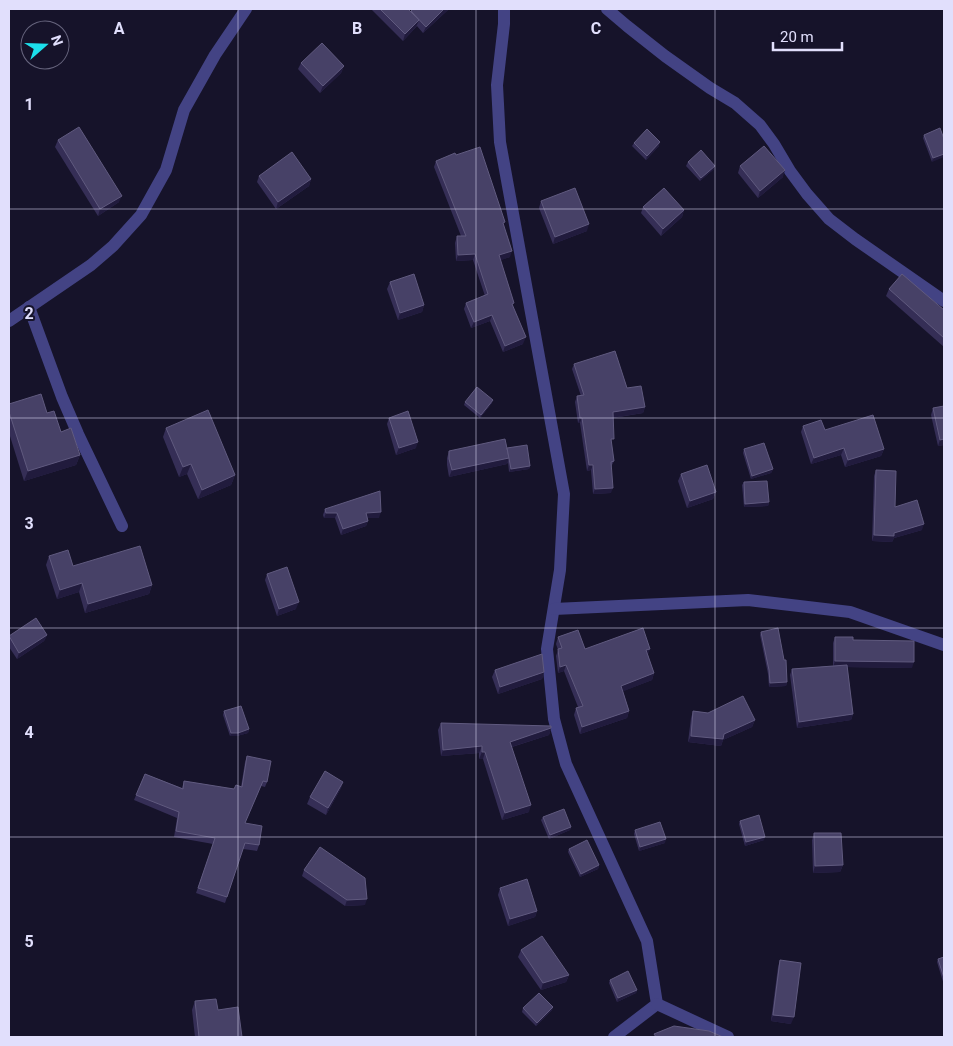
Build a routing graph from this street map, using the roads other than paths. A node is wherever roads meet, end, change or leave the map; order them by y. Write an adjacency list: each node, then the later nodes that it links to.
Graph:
1 (246, 9): 5 (street)
2 (504, 9): 8 (street)
3 (607, 9): 4 (street)
4 (944, 301)
5 (29, 307): 6 (street); 7 (street)
6 (9, 321)
7 (122, 526)
8 (554, 609): 9 (street); 10 (street)
9 (944, 645)
10 (657, 1004): 11 (street); 12 (street)
11 (614, 1037)
12 (728, 1037)

